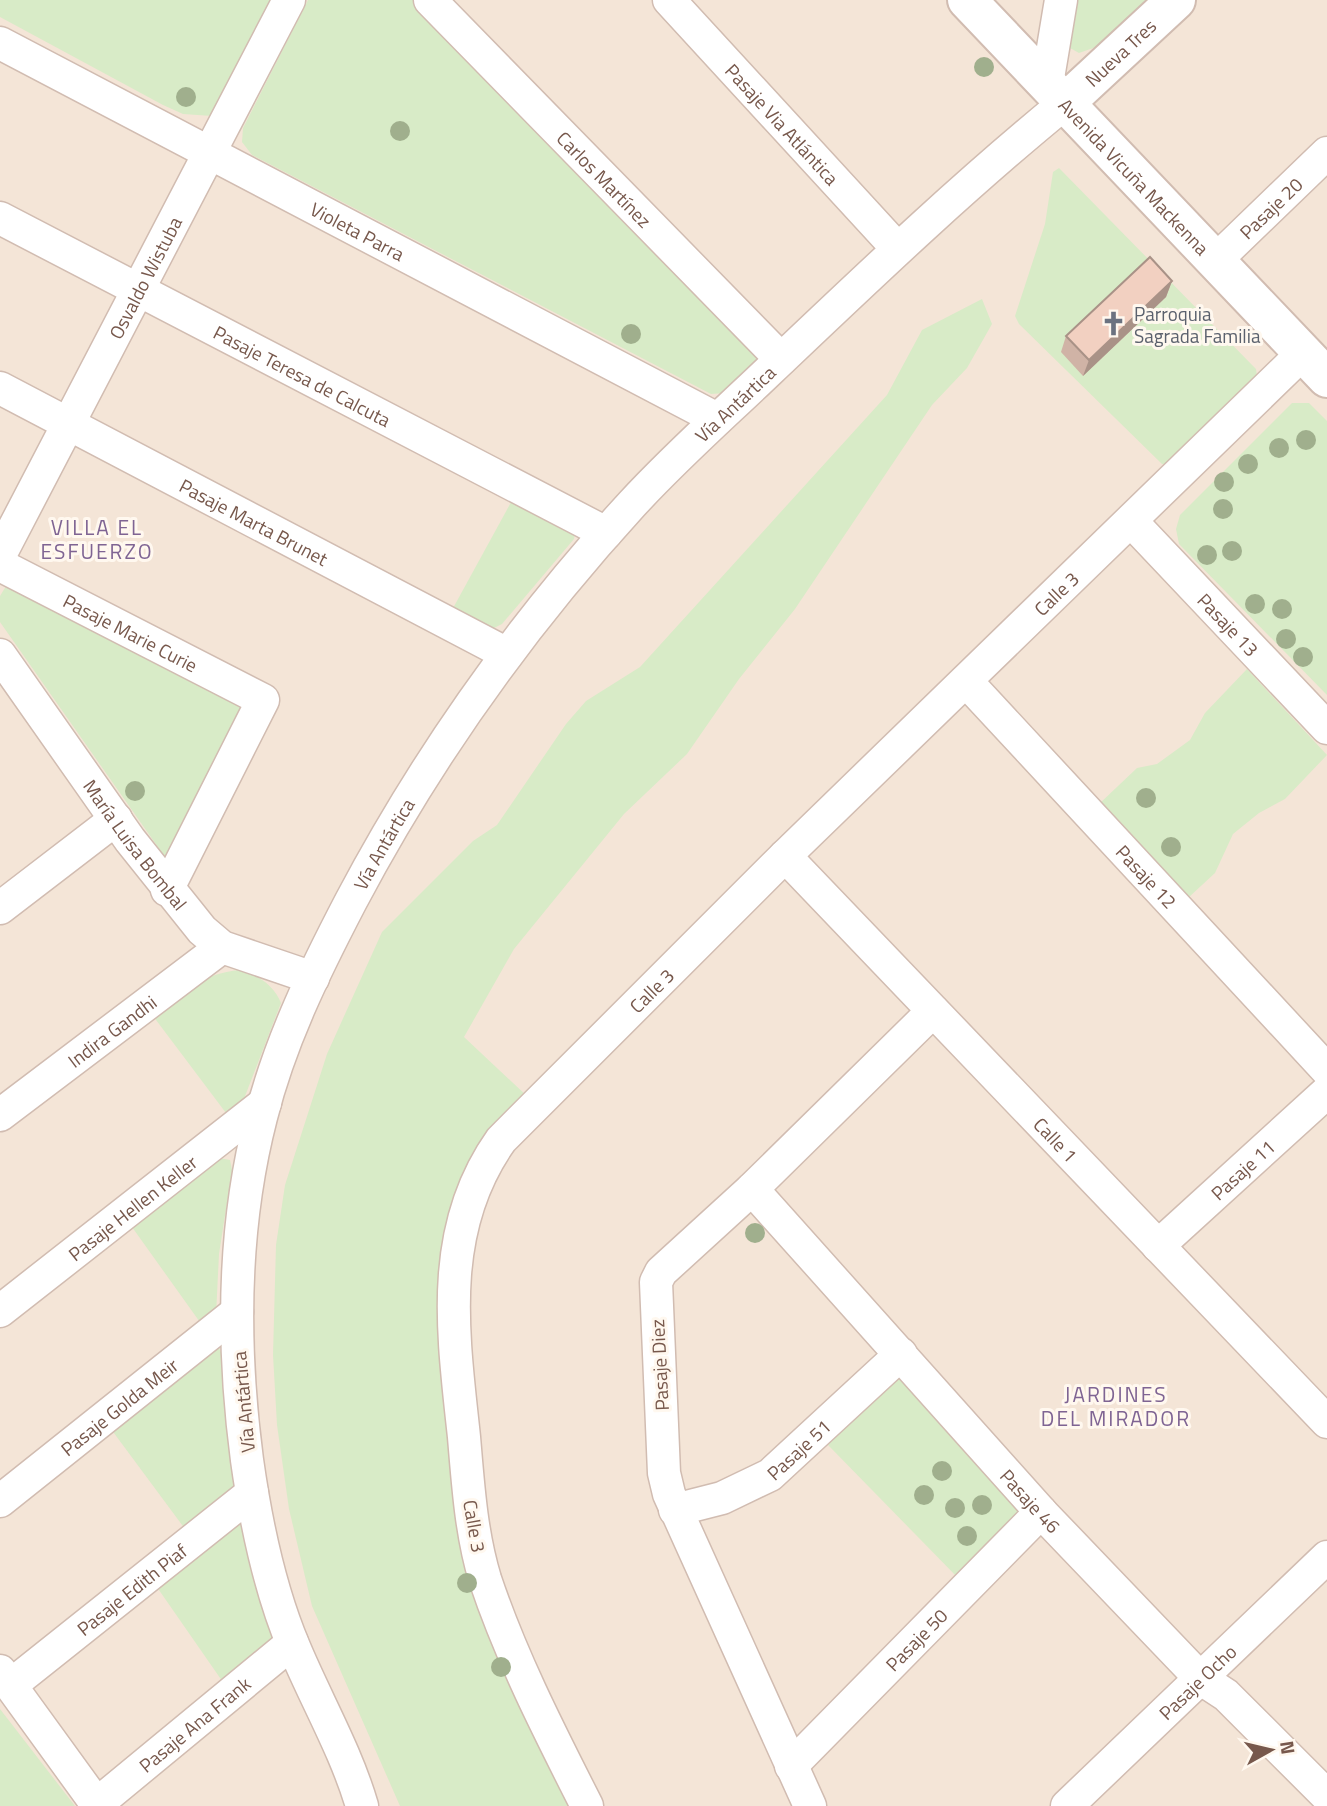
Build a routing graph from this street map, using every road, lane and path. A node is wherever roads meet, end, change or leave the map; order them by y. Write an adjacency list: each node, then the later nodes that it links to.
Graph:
1 (289, 0): 9 (street, Osvaldo Wistuba)
2 (430, 0): 15 (street, Carlos Martínez)
3 (669, 0): 12 (street, Pasaje Via Atlántica)
4 (967, 0): 8 (street, Avenida Vicuña Mackenna)
5 (1061, 0): 8 (street)
6 (1177, 0): 8 (street, Nueva Tres)
7 (0, 43): 9 (street, Violeta Parra)
8 (1056, 94): 12 (street, Vía Antártica); 13 (street, Avenida Vicuña Mackenna)
9 (210, 151): 14 (street, Osvaldo Wistuba); 18 (street, Violeta Parra)
10 (1327, 153): 13 (street, Pasaje 20)
11 (0, 218): 14 (street, Pasaje Teresa de Calcuta)
12 (897, 248): 15 (street, Vía Antártica)
13 (1215, 261): 16 (street, Avenida Vicuña Mackenna)
14 (137, 291): 19 (street, Osvaldo Wistuba); 21 (street, Pasaje Teresa de Calcuta)
15 (781, 359): 18 (street, Vía Antártica)
16 (1315, 366): 20 (street, Calle 3)
17 (0, 388): 19 (street, Pasaje Marta Brunet)
18 (717, 419): 21 (street, Vía Antártica)
19 (69, 423): 22 (street, Osvaldo Wistuba); 24 (street, Pasaje Marta Brunet)
20 (1130, 521): 26 (street, Calle 3); 27 (street, Pasaje 13)
21 (606, 533): 24 (street, Vía Antártica)
22 (0, 555)
23 (0, 565): 30 (street, Pasaje Marie Curie)
24 (507, 653): 33 (street, Vía Antártica)
25 (0, 655): 28 (street, María Luisa Bombal)
26 (965, 681): 29 (street, Calle 3); 35 (street, Pasaje 12)
27 (1327, 727)
28 (117, 819): 30 (street, María Luisa Bombal); 31 (street)
29 (785, 856): 34 (street, Calle 1); 57 (street, Calle 3)
30 (167, 890): 32 (street, María Luisa Bombal)
31 (0, 908)
32 (222, 947): 33 (street, María Luisa Bombal); 38 (street, Indira Gandhi)
33 (313, 978): 37 (street, Vía Antártica)
34 (933, 1011): 39 (street, Pasaje Diez); 40 (street, Calle 1)
35 (1327, 1070)
36 (1327, 1092): 40 (street, Pasaje 11)
37 (265, 1103): 41 (street, Pasaje Hellen Keller); 42 (street, Vía Antártica)
38 (0, 1115)
39 (752, 1189): 43 (street, Pasaje 46); 47 (street, Pasaje Diez)
40 (1158, 1246): 44 (street, Calle 1)
41 (0, 1311)
42 (237, 1312): 45 (street, Vía Antártica); 46 (street, Pasaje Golda Meir)
43 (901, 1354): 47 (street, Pasaje 51); 48 (street, Pasaje 46)
44 (1327, 1422)
45 (252, 1493): 50 (street, Vía Antártica); 51 (street, Pasaje Edith Piaf)
46 (0, 1501)
47 (675, 1510): 53 (street, Pasaje Diez)
48 (1041, 1512): 52 (street, Pasaje 46); 53 (street, Pasaje 50)
49 (1327, 1557): 52 (street, Pasaje Ocho)
50 (292, 1643): 55 (street, Pasaje Ana Frank); 56 (street, Vía Antártica)
51 (6, 1678): 55 (street)
52 (1200, 1678): 54 (street, Pasaje 46); 59 (street, Pasaje Ocho)
53 (790, 1766): 58 (street, Pasaje Diez)
54 (1327, 1796)
55 (97, 1805)
56 (362, 1806)
57 (587, 1806)
58 (810, 1806)
59 (1067, 1806)

